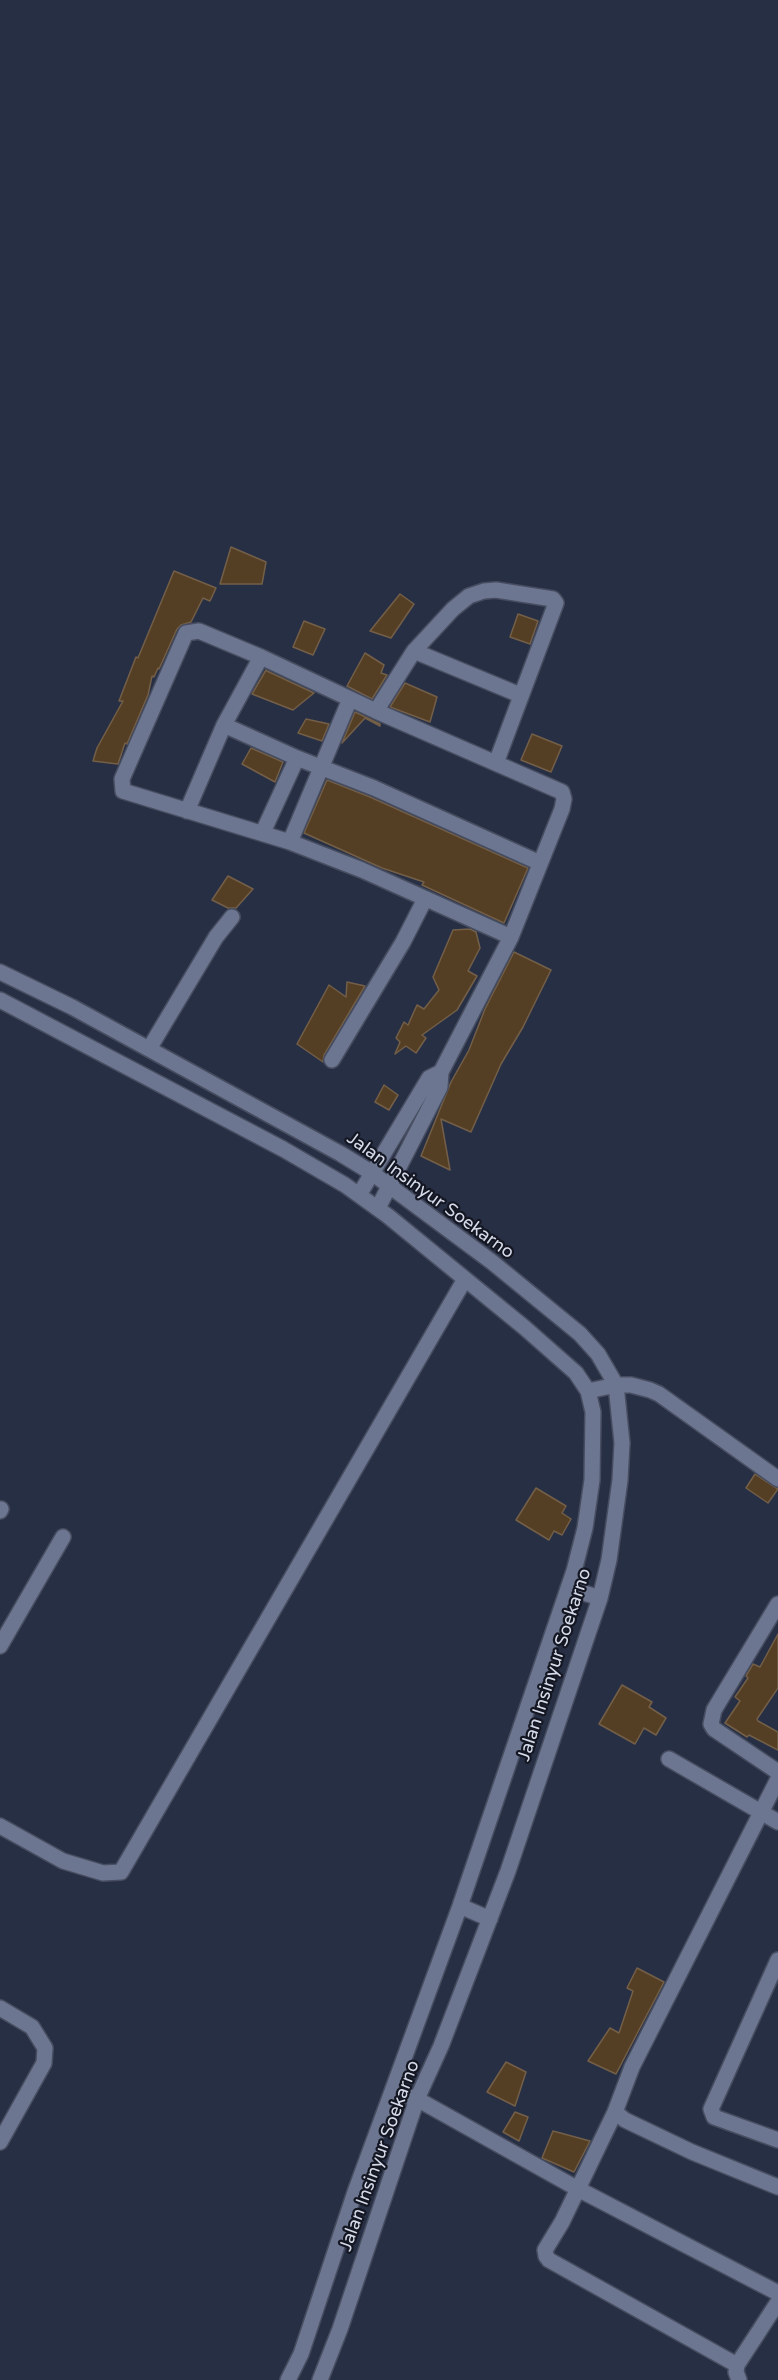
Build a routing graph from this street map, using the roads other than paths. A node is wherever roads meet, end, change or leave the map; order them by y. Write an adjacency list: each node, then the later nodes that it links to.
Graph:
1 (414, 651): 3 (street); 3 (street); 5 (street)
2 (261, 657): 4 (street); 6 (street); 10 (street)
3 (520, 695): 8 (street)
4 (350, 699): 5 (street); 9 (street)
5 (376, 711): 8 (street)
6 (224, 725): 7 (street); 10 (street)
7 (297, 758): 9 (street); 11 (street)
8 (496, 762): 13 (street)
9 (321, 767): 12 (street); 13 (street)
10 (187, 811): 11 (street)
11 (263, 832): 12 (street)
12 (290, 842): 14 (street)
13 (540, 863): 16 (street)
14 (425, 899): 16 (street); 21 (street)
15 (232, 917): 20 (street)
16 (511, 937): 22 (street)
17 (5, 975): 18 (street); 20 (street, Jalan Insinyur Soekarno)
18 (0, 994)
19 (0, 1000): 25 (street, Jalan Insinyur Soekarno)
20 (149, 1049): 23 (street, Jalan Insinyur Soekarno)
21 (332, 1060)
22 (441, 1072): 23 (street); 24 (street)
23 (372, 1173): 24 (street, Jalan Insinyur Soekarno); 25 (street)
24 (389, 1185): 26 (street); 28 (street, Jalan Insinyur Soekarno)
25 (359, 1195): 26 (street, Jalan Insinyur Soekarno)
26 (378, 1208): 27 (street, Jalan Insinyur Soekarno)
27 (465, 1279): 29 (street, Jalan Insinyur Soekarno); 41 (street)
28 (616, 1385): 29 (street); 30 (street); 33 (street, Jalan Insinyur Soekarno)
29 (588, 1391): 32 (street, Jalan Insinyur Soekarno)
30 (778, 1479)
31 (63, 1537): 35 (street)
32 (568, 1588): 33 (street); 42 (street, Jalan Insinyur Soekarno)
33 (600, 1598): 43 (street, Jalan Insinyur Soekarno)
34 (778, 1604): 37 (street)
35 (0, 1646)
36 (669, 1759): 39 (street)
37 (778, 1772)
38 (778, 1779): 39 (street)
39 (761, 1813): 40 (street); 48 (street)
40 (778, 1822)
41 (0, 1826)
42 (460, 1906): 43 (street); 46 (street, Jalan Insinyur Soekarno)
43 (490, 1919): 47 (street, Jalan Insinyur Soekarno)
44 (778, 1960): 49 (street)
45 (0, 2008): 50 (street)
46 (393, 2091): 47 (street); 56 (street, Jalan Insinyur Soekarno)
47 (417, 2099): 52 (street); 57 (street, Jalan Insinyur Soekarno)
48 (615, 2112): 51 (street); 52 (street)
49 (778, 2140)
50 (0, 2142)
51 (778, 2187)
52 (578, 2189): 53 (street); 55 (street)
53 (778, 2293)
54 (776, 2309): 55 (street)
55 (738, 2372)
56 (288, 2380)
57 (320, 2380)

